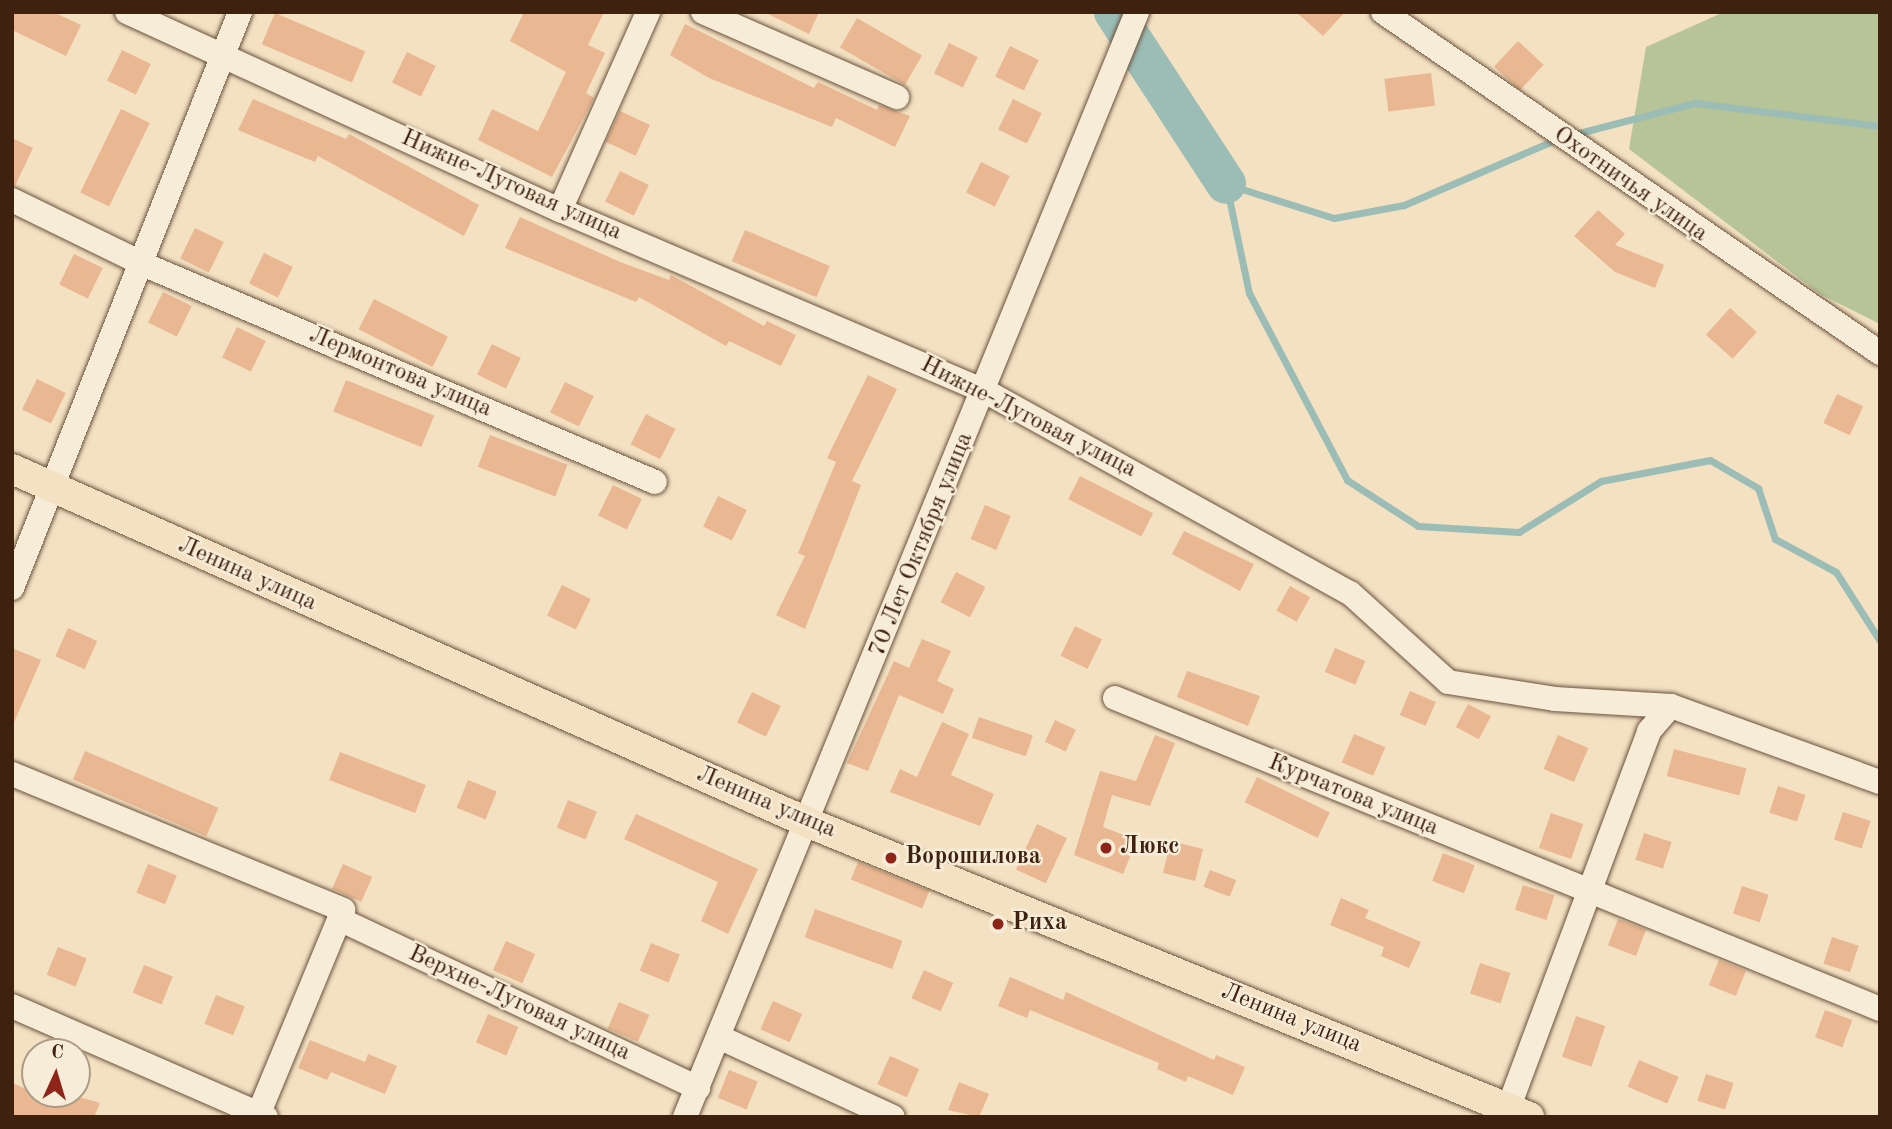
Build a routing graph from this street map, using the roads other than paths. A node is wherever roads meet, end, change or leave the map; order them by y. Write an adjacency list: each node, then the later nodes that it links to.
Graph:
1 (127, 12): 7 (street, Нижне-Луговая улица)
2 (240, 12): 7 (street)
3 (648, 12): 10 (street)
4 (702, 12): 8 (street)
5 (1137, 12): 13 (street, 70 Лет Октября улица)
6 (1383, 12): 12 (street, Охотничья улица)
7 (222, 53): 10 (street, Нижне-Луговая улица); 11 (street)
8 (897, 97)
9 (12, 200): 11 (street, Лермонтова улица)
10 (560, 210): 13 (street, Нижне-Луговая улица)
11 (145, 265): 15 (street, Лермонтова улица); 16 (street)
12 (1880, 353)
13 (985, 391): 19 (street, Нижне-Луговая улица); 22 (street, 70 Лет Октября улица)
14 (12, 469): 16 (main road, Ленина улица)
15 (655, 482)
16 (54, 490): 17 (street); 22 (main road, Ленина улица)
17 (12, 588)
18 (1115, 698): 23 (street, Курчатова улица)
19 (1671, 706): 21 (street, Нижне-Луговая улица); 23 (street)
20 (12, 774): 24 (street, Верхне-Луговая улица)
21 (1880, 782)
22 (809, 823): 27 (street, 70 Лет Октября улица); 29 (main road, Ленина улица)
23 (1590, 894): 26 (street, Курчатова улица); 29 (street)
24 (341, 914): 28 (street, Верхне-Луговая улица); 30 (street)
25 (12, 1006): 30 (street)
26 (1880, 1009)
27 (721, 1038): 28 (street, 70 Лет Октября улица); 32 (street)
28 (698, 1088): 31 (street, 70 Лет Октября улица)
29 (1515, 1114)
30 (263, 1115)
31 (685, 1117)
32 (892, 1117)

